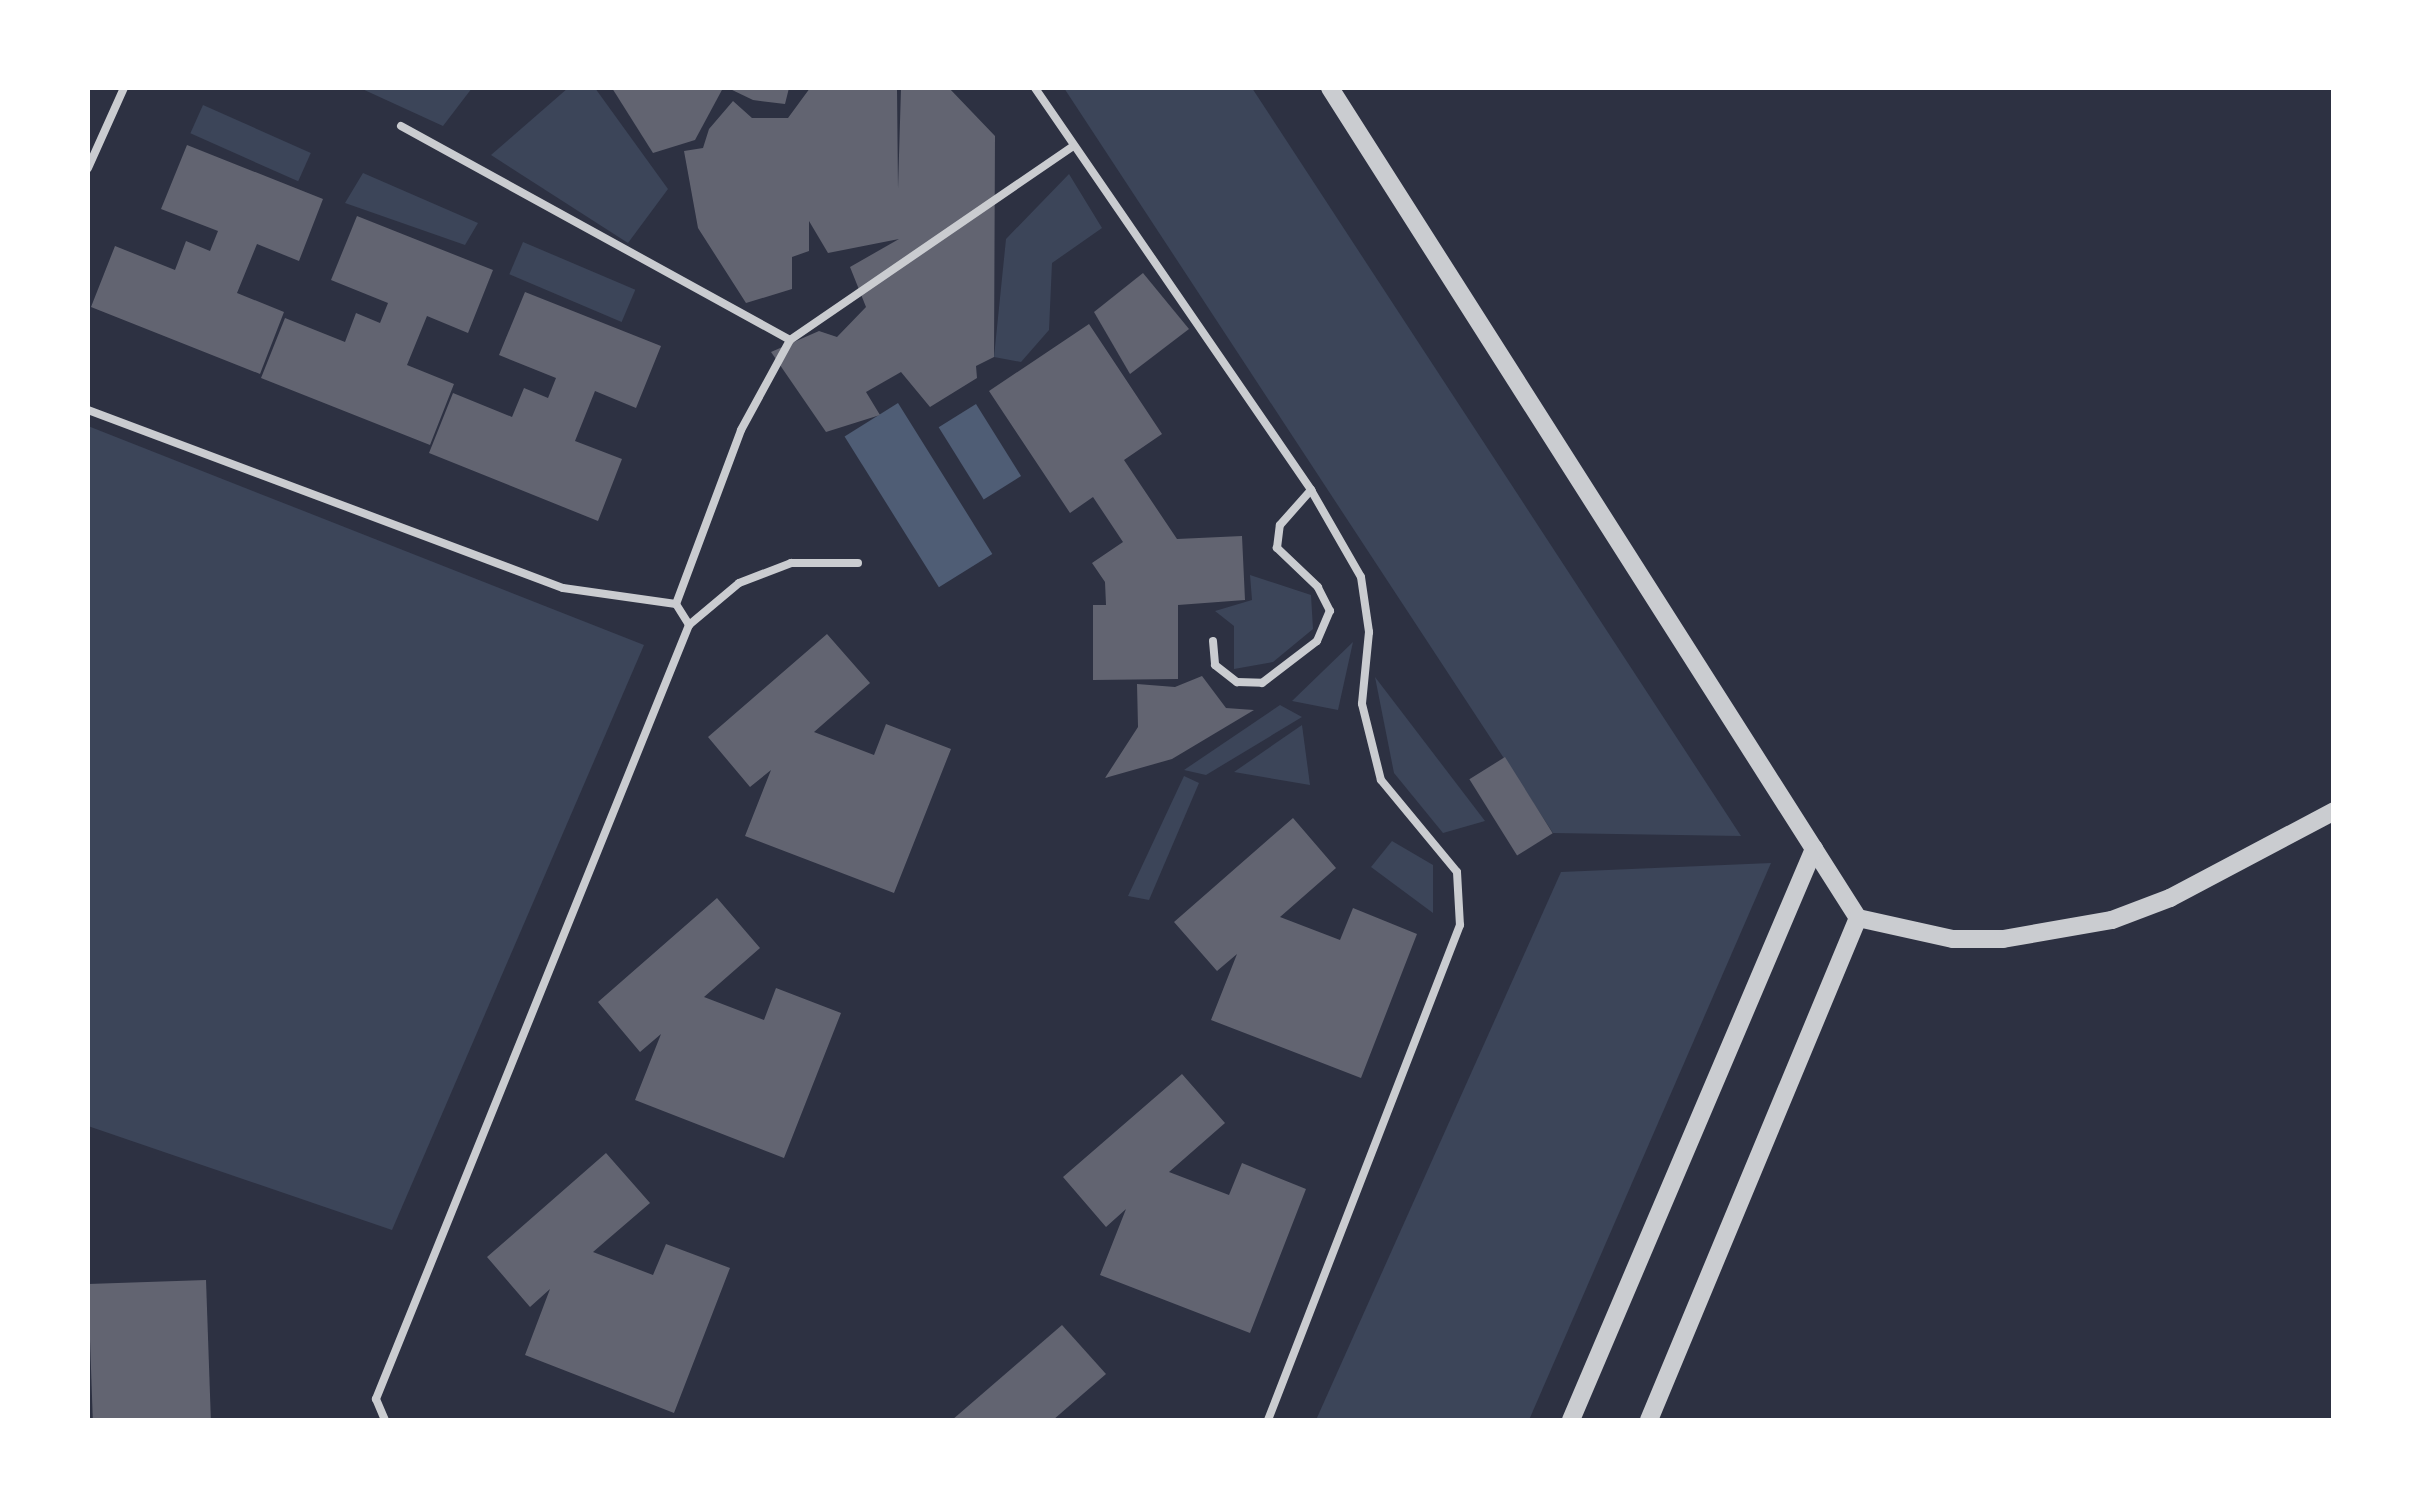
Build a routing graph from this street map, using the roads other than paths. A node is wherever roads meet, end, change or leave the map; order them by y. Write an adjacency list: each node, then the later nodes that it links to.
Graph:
1 (124, 88): 6 (lane)
2 (1035, 88): 5 (lane)
3 (1330, 88): 15 (street)
4 (402, 126): 7 (lane)
5 (1073, 146): 7 (lane); 9 (lane)
6 (88, 168)
7 (790, 340): 11 (lane)
8 (88, 410): 11 (lane)
9 (1311, 490): 13 (lane); 18 (lane)
10 (858, 563): 12 (lane)
11 (676, 604): 12 (lane)
12 (689, 624): 17 (lane)
13 (1213, 642)
14 (2334, 812): 16 (street)
15 (1814, 849): 16 (street); 19 (street)
16 (1858, 918): 20 (street)
17 (385, 1420)
18 (1268, 1420)
19 (1571, 1420)
20 (1649, 1420)

